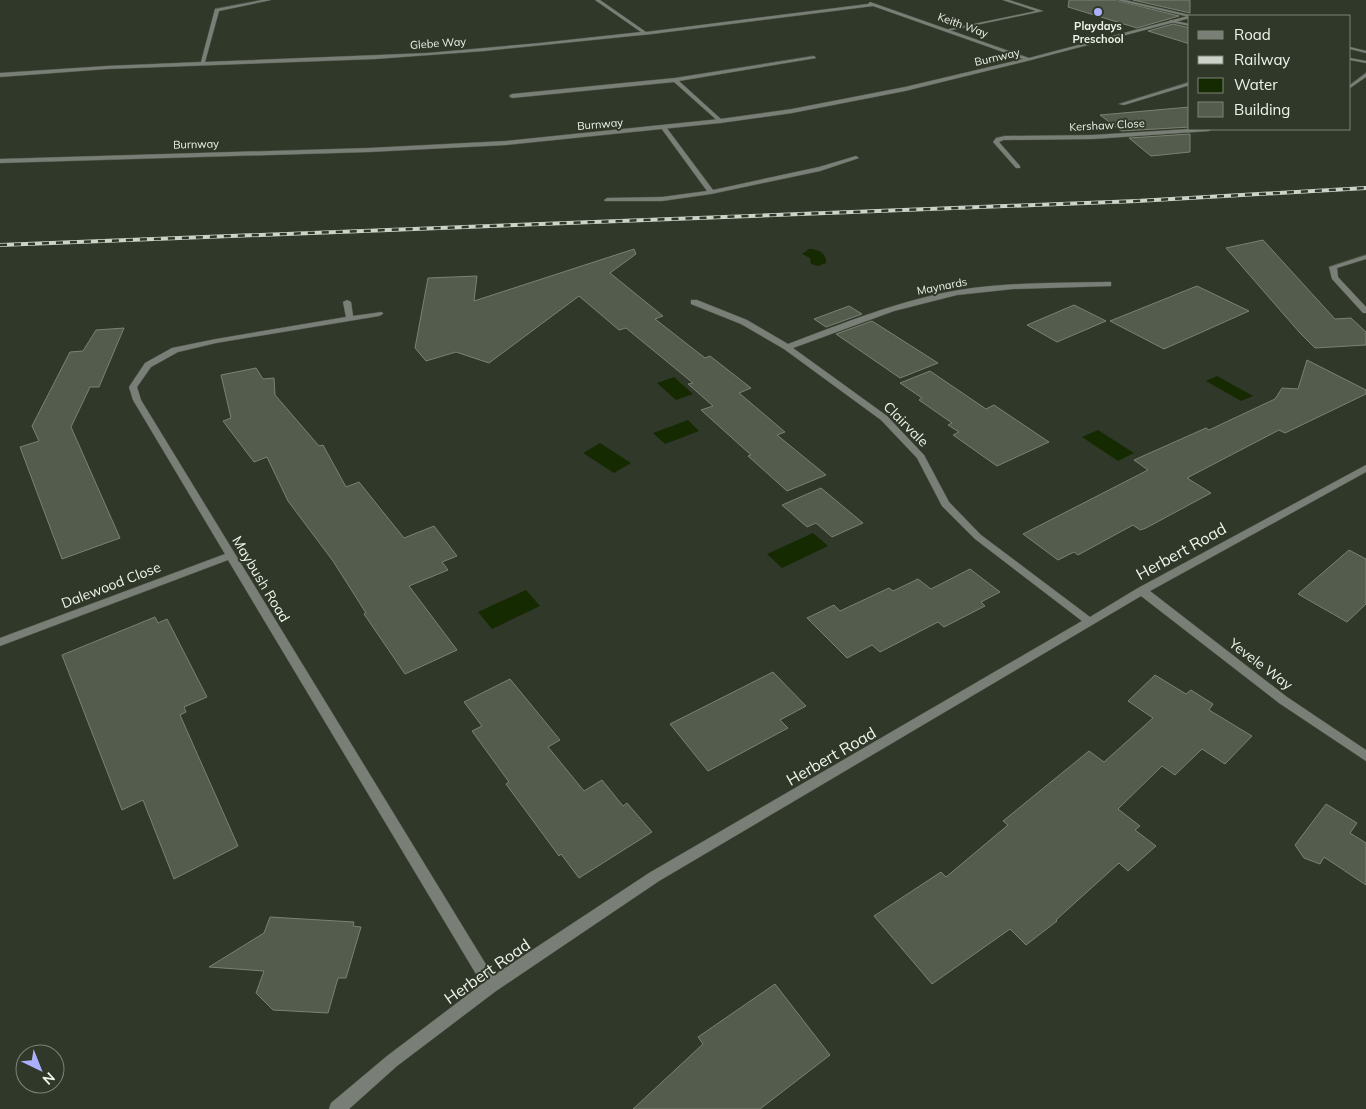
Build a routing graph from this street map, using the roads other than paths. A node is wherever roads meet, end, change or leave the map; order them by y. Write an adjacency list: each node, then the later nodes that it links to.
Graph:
1 (269, 0): 18 (street)
2 (597, 0): 12 (street)
3 (862, 0): 6 (street, Keith Way)
4 (1005, 0): 11 (street)
5 (1119, 0): 7 (street)
6 (876, 4): 11 (street, Keith Way); 12 (street, Glebe Way)
7 (1188, 15)
8 (1188, 17): 9 (street, Burnway)
9 (1172, 21): 10 (street); 17 (street, Burnway)
10 (1188, 25)
11 (947, 30): 17 (street, Keith Way)
12 (645, 33): 18 (street, Glebe Way)
13 (1351, 48): 14 (street)
14 (1365, 51)
15 (814, 58): 22 (street)
16 (1351, 59): 19 (street)
17 (1029, 60): 27 (street, Burnway)
18 (202, 62): 20 (street, Glebe Way)
19 (1366, 62)
20 (0, 75)
21 (1366, 75): 24 (street)
22 (675, 80): 25 (street); 27 (street)
23 (1188, 83): 26 (street)
24 (1351, 86)
25 (512, 96)
26 (1122, 104)
27 (720, 122): 28 (street, Burnway)
28 (664, 128): 31 (street, Burnway); 33 (street)
29 (1194, 130): 32 (street, Kershaw Close)
30 (856, 158): 33 (street)
31 (0, 161)
32 (1018, 167)
33 (711, 192): 34 (street)
34 (607, 200)
35 (1366, 257): 39 (street)
36 (1108, 284): 42 (street, Maynards)
37 (347, 302): 41 (street)
38 (694, 302): 42 (street, Clairvale)
39 (1366, 311)
40 (379, 314): 41 (street, Maybush Road)
41 (350, 319): 44 (street, Maybush Road)
42 (787, 347): 46 (street, Clairvale)
43 (1366, 468): 45 (street, Herbert Road)
44 (231, 555): 47 (street, Dalewood Close); 49 (street, Maybush Road)
45 (1142, 591): 46 (street, Herbert Road); 48 (street, Yevele Way)
46 (1090, 622): 49 (street, Herbert Road)
47 (0, 642)
48 (1366, 756)
49 (491, 986): 50 (street, Herbert Road)
50 (336, 1109)

